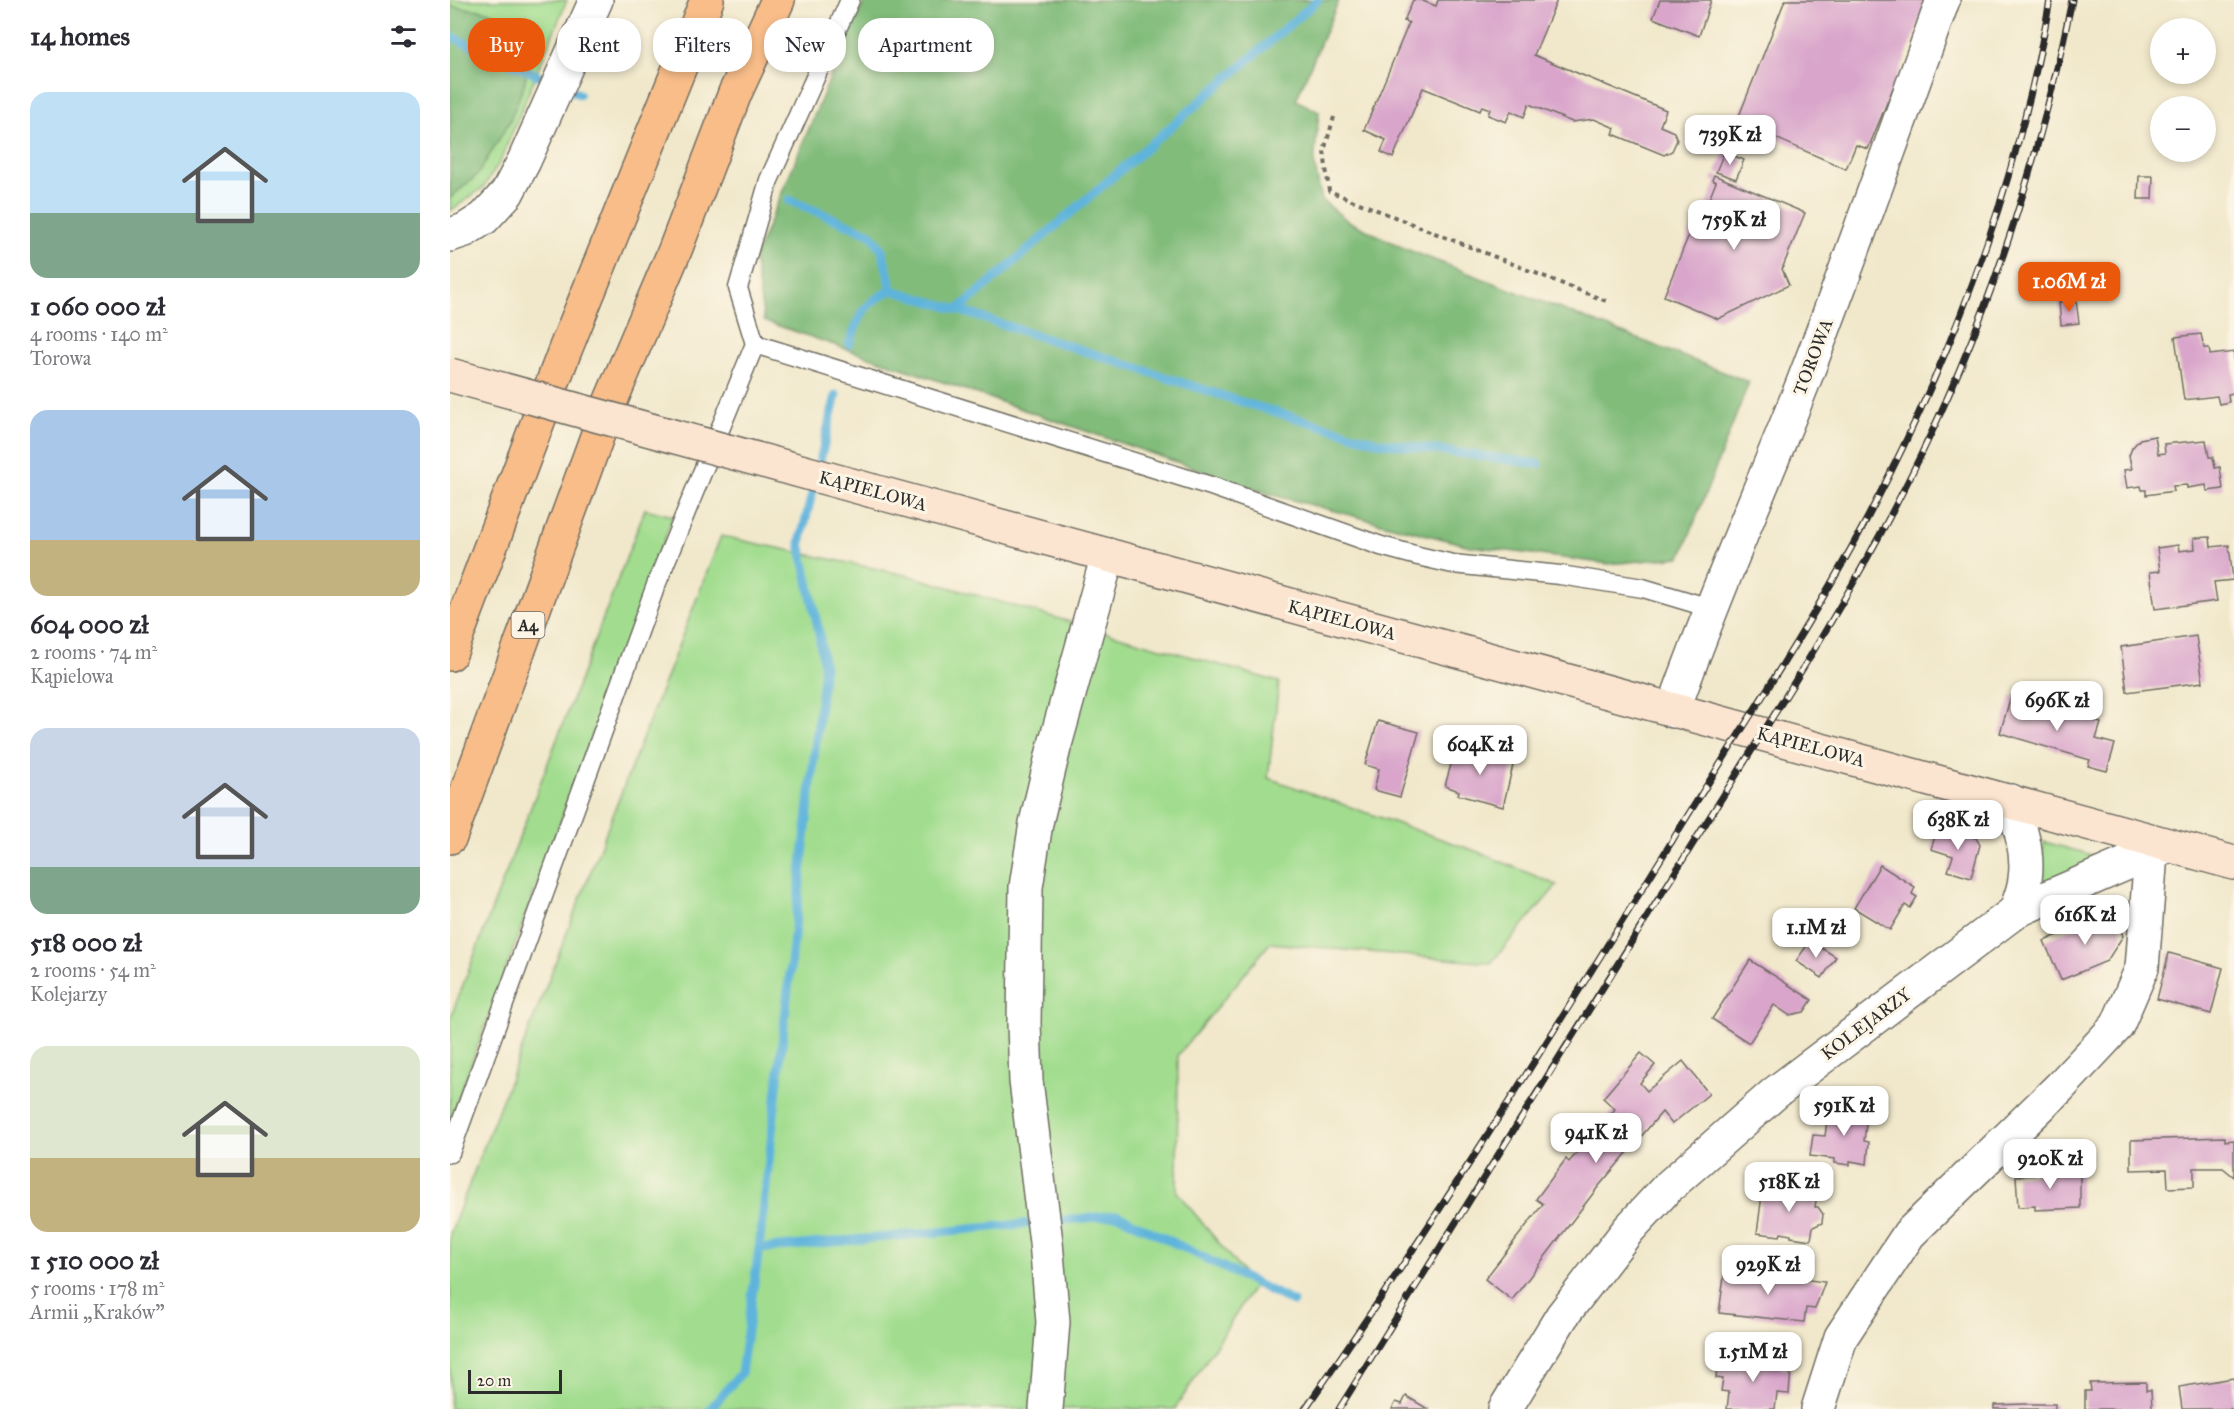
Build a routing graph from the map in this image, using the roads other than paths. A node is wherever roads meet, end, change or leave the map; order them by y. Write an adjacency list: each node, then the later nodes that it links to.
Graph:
1 (596, 0): 6 (street)
2 (707, 0): 11 (highway)
3 (778, 0): 14 (highway, A4)
4 (850, 0): 7 (lane)
5 (1943, 0): 10 (street, TOROWA)
6 (450, 235)
7 (755, 344): 10 (lane); 18 (lane)
8 (450, 375): 9 (street, KĄPIELOWA, bridge)
9 (1108, 555): 12 (street, KĄPIELOWA); 19 (street)
10 (1710, 608): 12 (street, TOROWA)
11 (450, 654)
12 (1673, 711): 13 (street, KĄPIELOWA)
13 (2012, 801): 15 (street, KĄPIELOWA); 17 (street)
14 (450, 837)
15 (2159, 850): 16 (street, KĄPIELOWA); 17 (street, KOLEJARZY); 21 (street)
16 (2234, 863)
17 (2016, 911): 20 (street, KOLEJARZY)
18 (450, 1153)
19 (1046, 1409)
20 (1505, 1409)
21 (1818, 1409)

